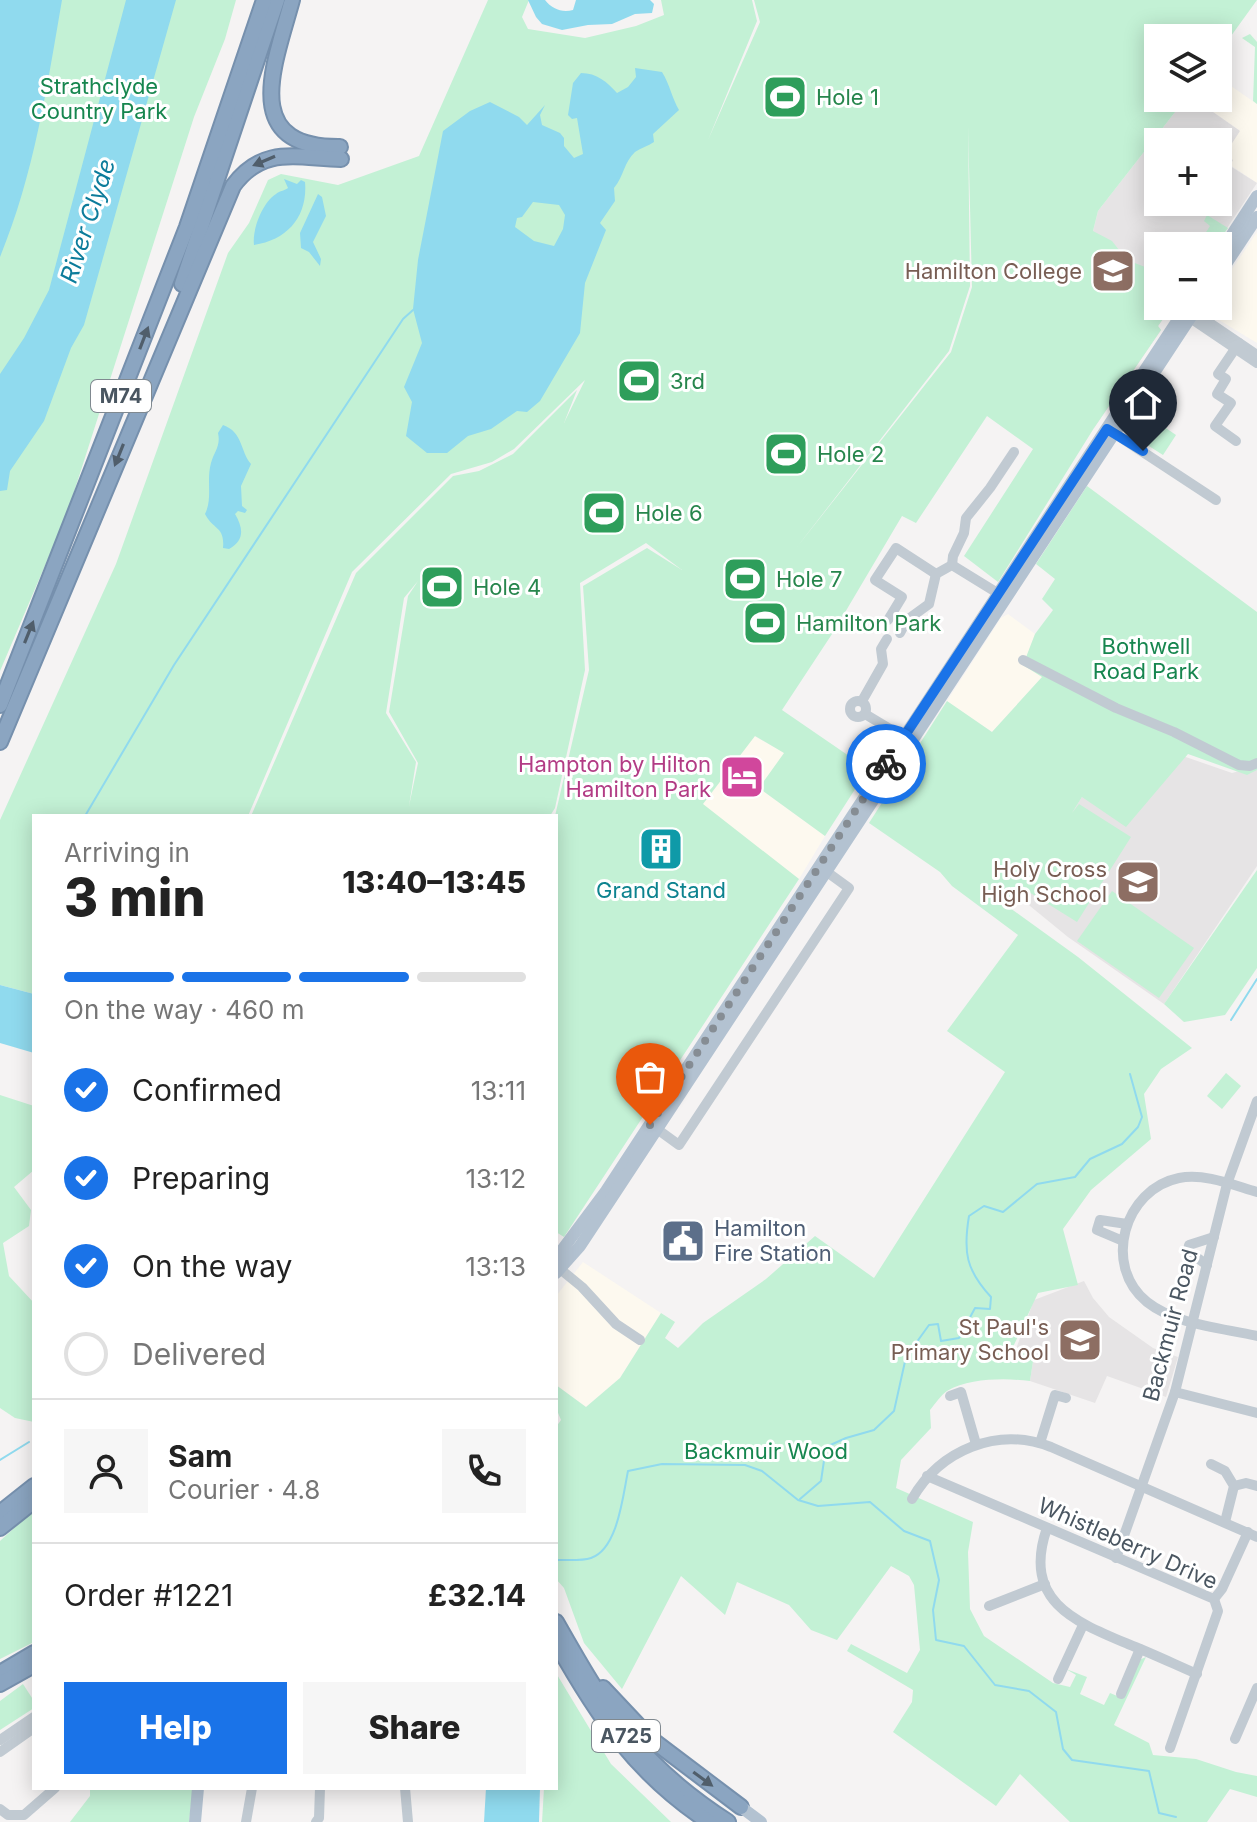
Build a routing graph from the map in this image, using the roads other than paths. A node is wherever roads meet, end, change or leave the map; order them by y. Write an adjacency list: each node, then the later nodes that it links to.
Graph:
1 (264, 0): 25 (highway, M74, one-way to 1)
2 (277, 0): 13 (highway, M74)
3 (292, 0): 13 (highway, one-way to 13)
4 (1257, 196): 6 (main road)
5 (1257, 217): 7 (main road)
6 (1232, 234)
7 (1232, 255)
8 (1183, 320): 14 (main road)
9 (1203, 320): 10 (street)
10 (1237, 346): 11 (street); 12 (street); 15 (street)
11 (1257, 355)
12 (1257, 363)
13 (149, 383): 27 (highway, M74, one-way to 27)
14 (1110, 431): 17 (street); 20 (main road)
15 (1236, 441)
16 (1014, 452): 18 (street)
17 (1216, 500)
18 (952, 565): 19 (street); 20 (street)
19 (936, 574): 21 (street); 21 (street)
20 (1001, 596): 26 (main road)
21 (907, 620): 22 (street)
22 (900, 633)
23 (887, 639): 26 (street)
24 (1023, 660): 28 (street)
25 (0, 705)
26 (908, 739): 29 (main road)
27 (0, 742)
28 (1257, 763)
29 (823, 869): 32 (main road); 32 (street); 38 (main road)
30 (1257, 1101): 31 (street, Backmuir Road)
31 (1252, 1128): 33 (street, Backmuir Road)
32 (657, 1129): 40 (main road)
33 (1227, 1184): 34 (street); 35 (street); 36 (street, Backmuir Road)
34 (1257, 1192)
35 (1127, 1224): 37 (street); 37 (street)
36 (1214, 1237): 39 (street, Backmuir Road); 39 (street)
37 (1123, 1241): 42 (street)
38 (558, 1265)
39 (1207, 1265): 42 (street, Backmuir Road)
40 (558, 1266)
41 (558, 1268): 44 (street)
42 (1194, 1322): 43 (street); 45 (street, Backmuir Road)
43 (1257, 1336)
44 (640, 1340)
45 (1175, 1392): 48 (street); 53 (street, Backmuir Road)
46 (950, 1396): 50 (street)
47 (1066, 1398): 49 (street)
48 (1257, 1413)
49 (1040, 1443): 50 (street); 53 (street)
50 (976, 1444): 52 (street)
51 (1211, 1464): 54 (street)
52 (927, 1476): 59 (street); 65 (street, Whistleberry Drive)
53 (1141, 1486): 63 (street); 68 (street, Backmuir Road)
54 (1234, 1486): 55 (street); 63 (street)
55 (1257, 1486)
56 (32, 1491): 60 (highway)
57 (32, 1492): 61 (highway)
58 (32, 1492): 62 (highway)
59 (912, 1499)
60 (0, 1505)
61 (0, 1513)
62 (16, 1514): 64 (highway); 67 (highway)
63 (1225, 1522): 66 (street)
64 (0, 1528)
65 (1047, 1528): 68 (street, Whistleberry Drive); 69 (street)
66 (1252, 1534): 70 (street)
67 (0, 1535)
68 (1116, 1558): 70 (street, Whistleberry Drive)
69 (1045, 1584): 71 (street); 73 (street)
70 (1214, 1599): 80 (street, Whistleberry Drive)
71 (989, 1606)
72 (558, 1625): 96 (highway, one-way to 96)
73 (1083, 1625): 76 (street); 81 (street)
74 (558, 1626): 103 (highway, A725)
75 (558, 1645): 102 (highway, A725)
76 (1140, 1649): 80 (street); 84 (street)
77 (32, 1654): 79 (highway)
78 (32, 1666): 82 (highway)
79 (0, 1673)
80 (1197, 1674): 89 (street, Whistleberry Drive)
81 (1058, 1679)
82 (0, 1684)
83 (1257, 1688): 87 (street)
84 (1121, 1694)
85 (32, 1718): 88 (street)
86 (32, 1729): 90 (street)
87 (1235, 1739)
88 (0, 1740)
89 (1170, 1748)
90 (0, 1752)
91 (53, 1790): 97 (street)
92 (198, 1790): 98 (main road)
93 (252, 1790): 99 (street)
94 (320, 1790): 100 (street)
95 (405, 1790): 101 (street)
96 (741, 1807): 104 (main road)
97 (0, 1809)
98 (195, 1822)
99 (246, 1822)
100 (316, 1822)
101 (408, 1822)
102 (709, 1822)
103 (728, 1822)
104 (761, 1822)

